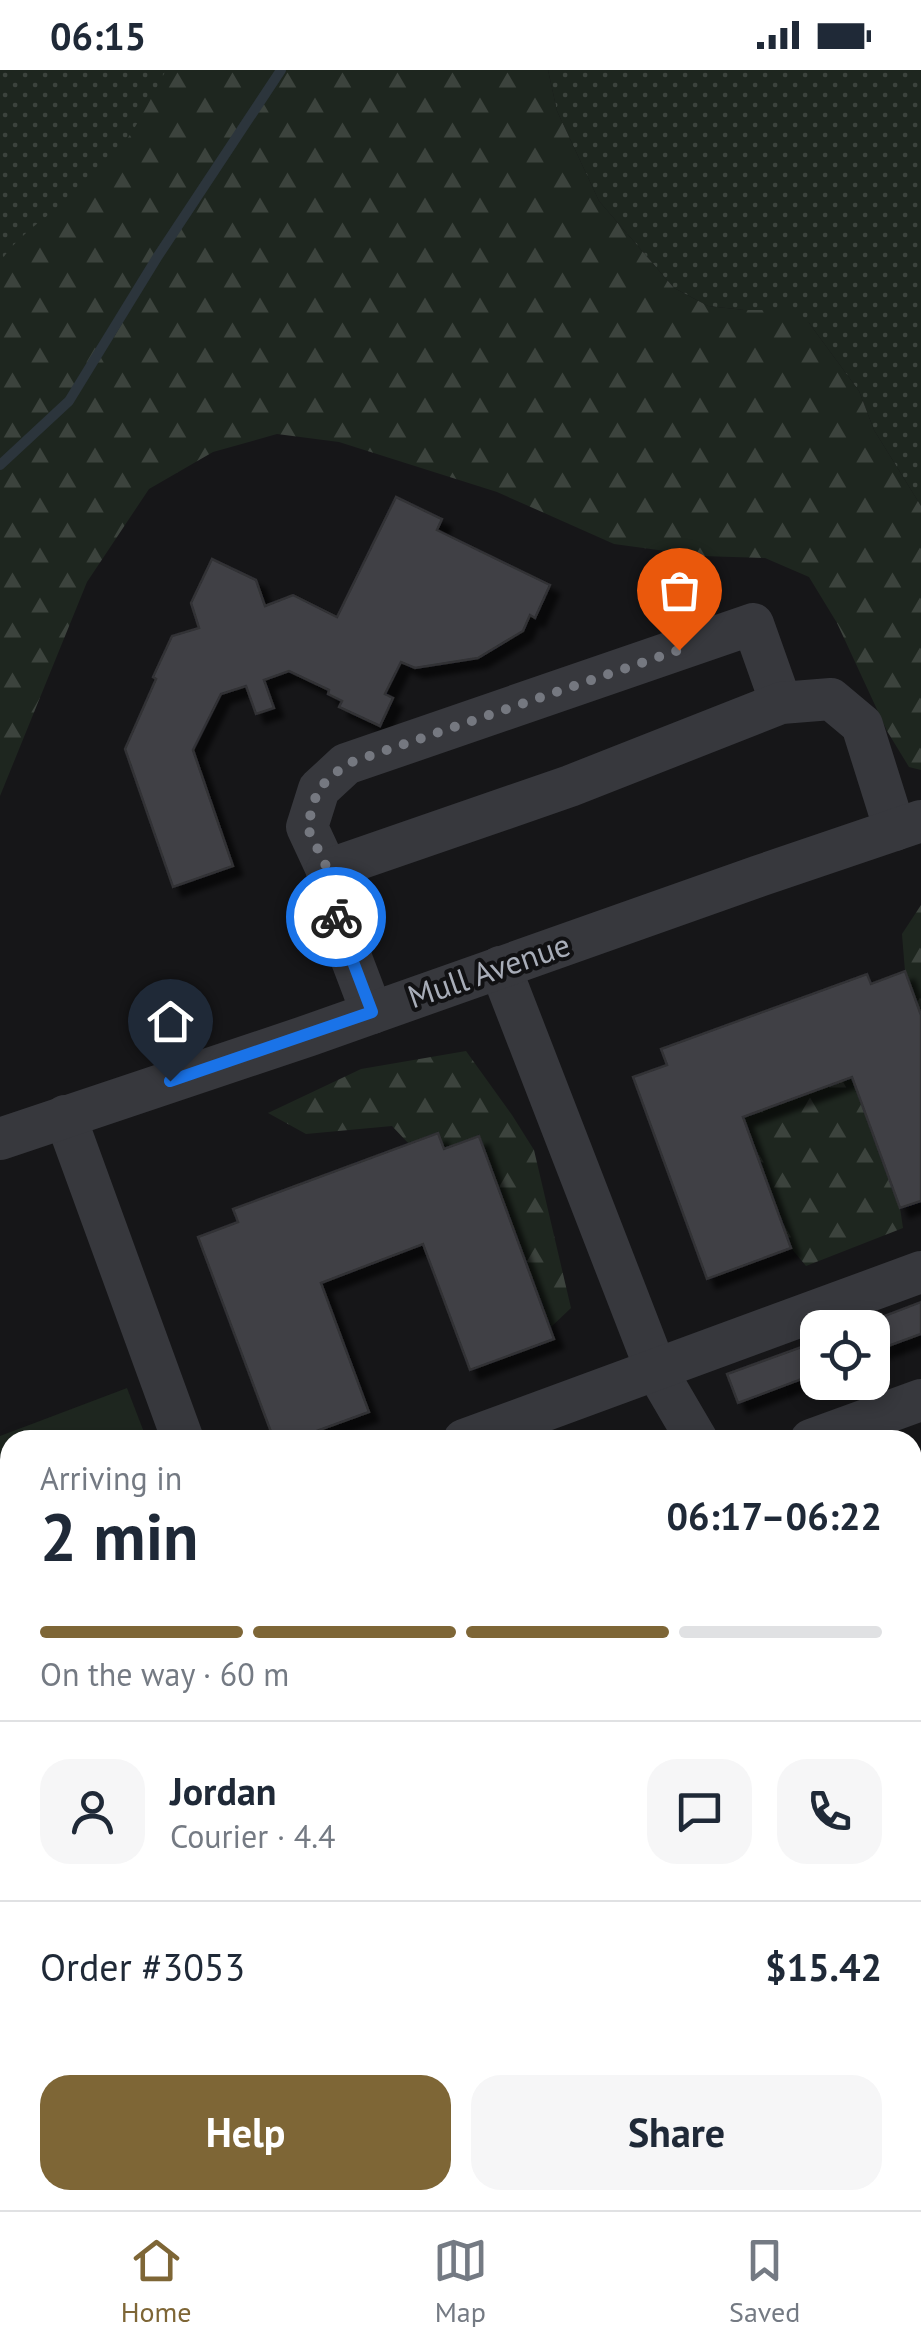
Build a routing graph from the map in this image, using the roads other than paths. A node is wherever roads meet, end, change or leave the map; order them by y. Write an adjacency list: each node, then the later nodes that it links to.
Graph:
1 (781, 703): 2 (street); 3 (street); 3 (street)
2 (908, 826): 4 (street, Mull Avenue)
3 (328, 870): 5 (street)
4 (500, 967): 5 (street, Mull Avenue); 9 (street)
5 (372, 1012): 6 (street, Mull Avenue)
6 (65, 1116): 7 (street, Mull Avenue); 11 (street)
7 (0, 1139)
8 (921, 1272): 9 (street)
9 (656, 1370): 12 (street); 13 (street)
10 (921, 1400): 14 (street)
11 (179, 1430)
12 (491, 1430)
13 (692, 1430)
14 (838, 1430)

